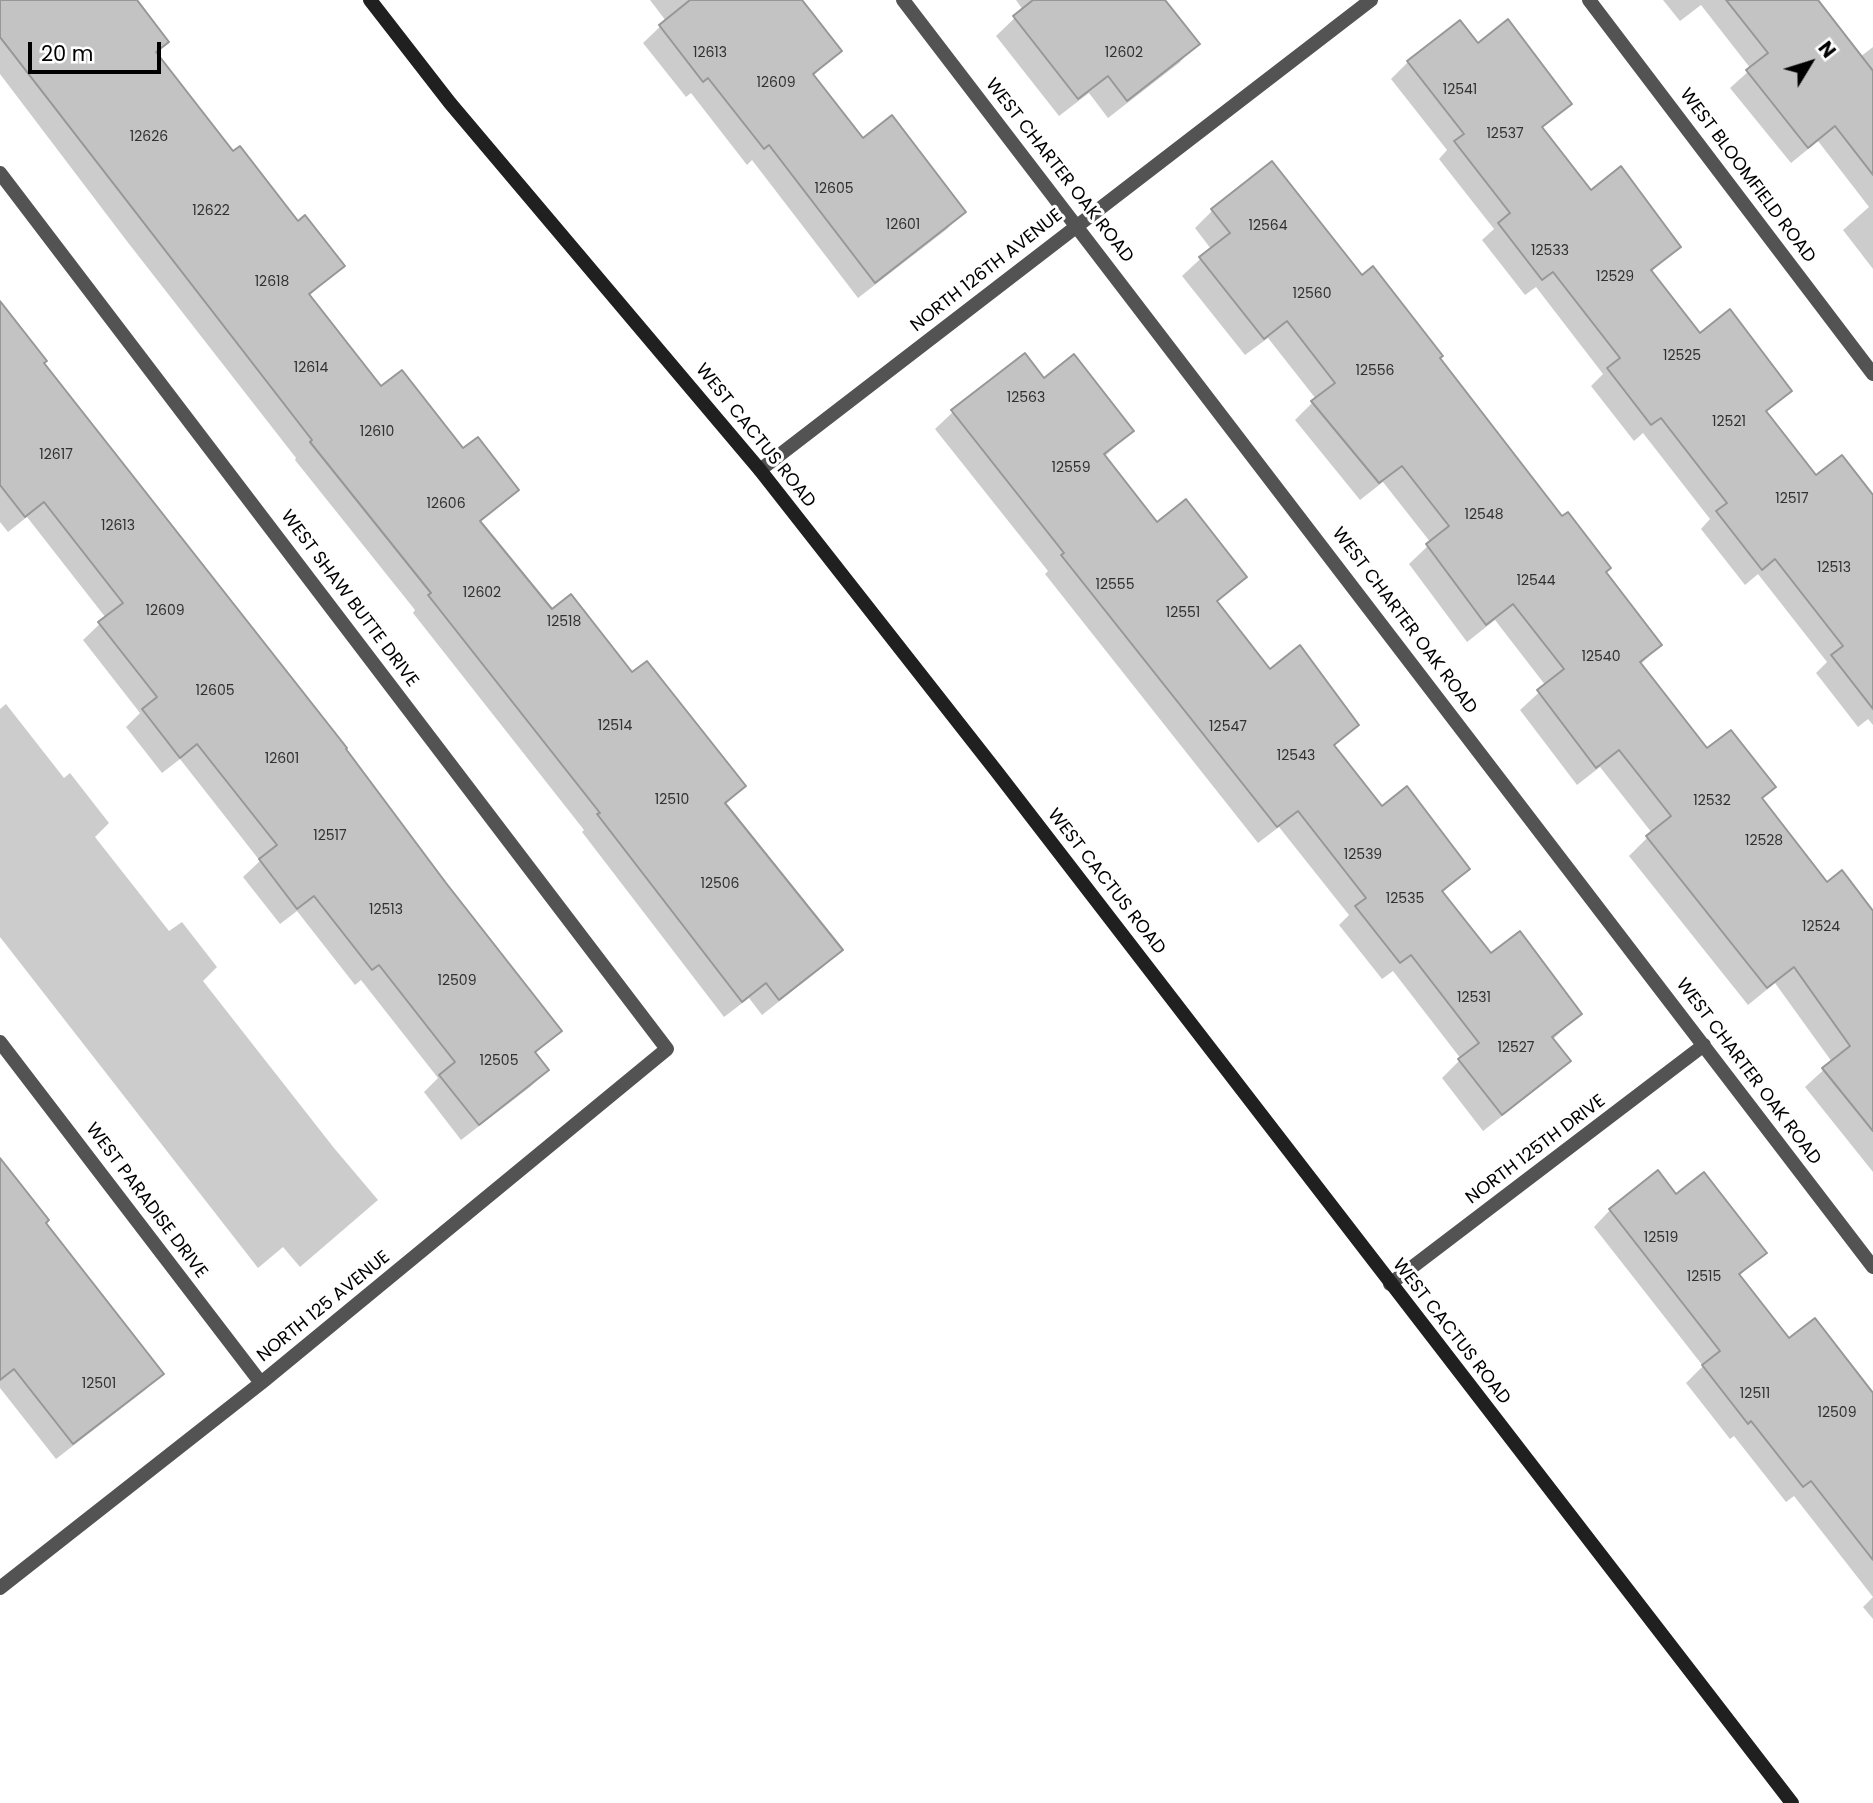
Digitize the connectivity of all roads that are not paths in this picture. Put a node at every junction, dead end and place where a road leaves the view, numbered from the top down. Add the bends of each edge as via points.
1 (370, 0) edge
2 (903, 0) edge
3 (1371, 0) edge
4 (1589, 0) edge
5 (0, 173) edge
6 (1078, 226) junction
7 (1873, 374) edge
8 (760, 470) junction
9 (0, 1042) edge
10 (1704, 1045) junction
11 (667, 1049) joint
12 (1873, 1267) edge
13 (1390, 1284) junction
14 (261, 1384) junction
15 (0, 1588) edge
16 (1792, 1803) edge

1 - 8 main road, WEST CACTUS ROAD via 450,103
2 - 6 street, WEST CHARTER OAK ROAD
3 - 6 street, NORTH 126TH AVENUE
4 - 7 street, WEST BLOOMFIELD ROAD
5 - 11 street, WEST SHAW BUTTE DRIVE
6 - 8 street, NORTH 126TH AVENUE
6 - 10 street, WEST CHARTER OAK ROAD
8 - 13 main road, WEST CACTUS ROAD
9 - 14 street, WEST PARADISE DRIVE
10 - 12 street, WEST CHARTER OAK ROAD
10 - 13 street, NORTH 125TH DRIVE
11 - 14 street, NORTH 125 AVENUE
13 - 16 main road, WEST CACTUS ROAD
14 - 15 street, NORTH 125 AVENUE

